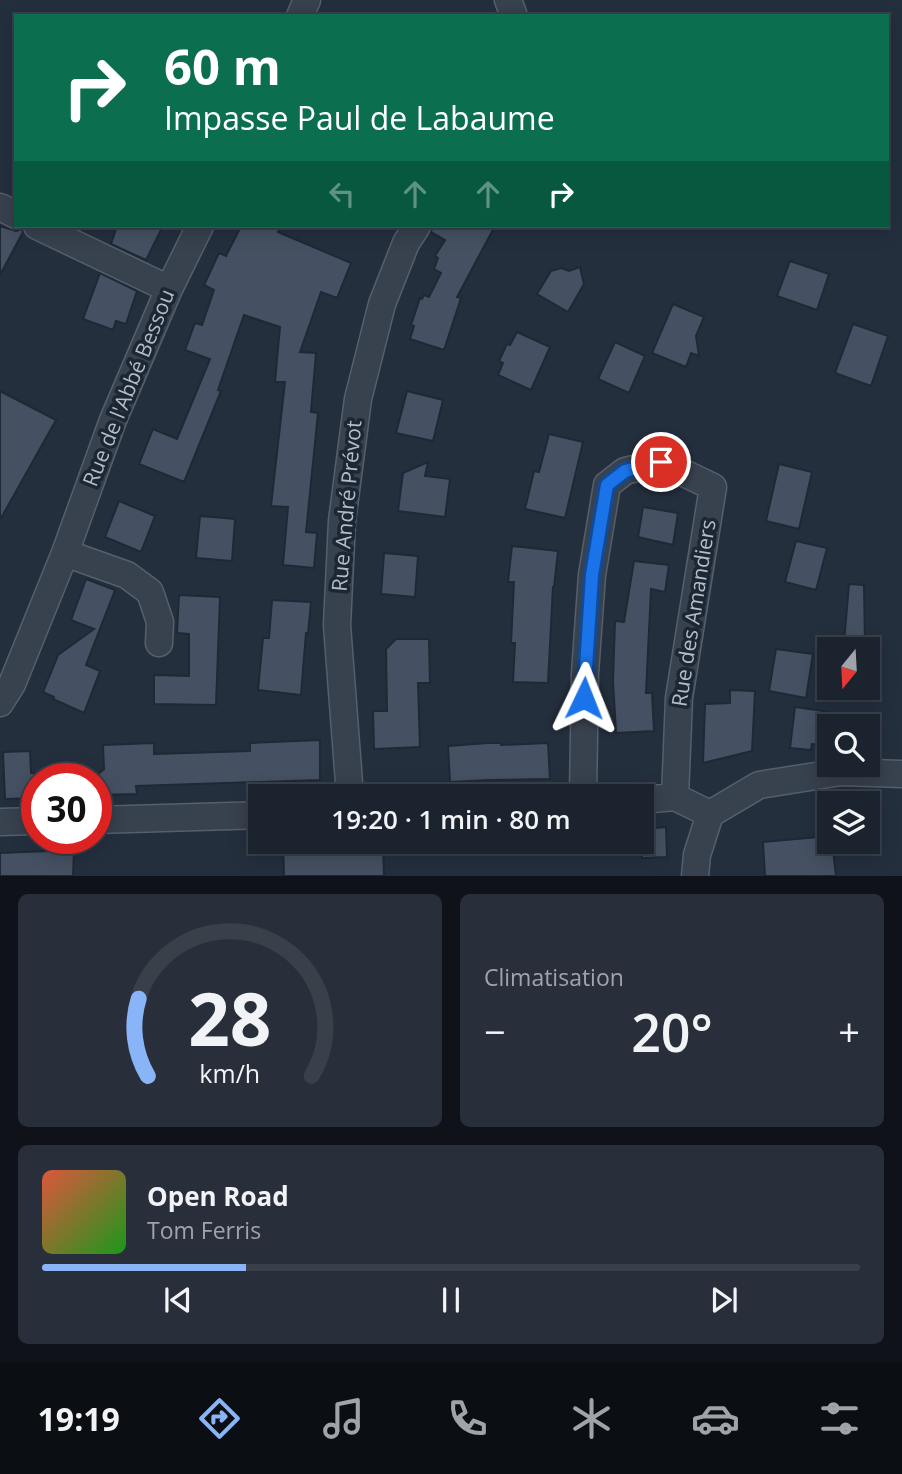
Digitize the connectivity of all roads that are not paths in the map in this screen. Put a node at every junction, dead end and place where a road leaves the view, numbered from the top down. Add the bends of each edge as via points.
1 (41, 228) edge
2 (199, 228) edge
3 (416, 228) edge
4 (169, 289) junction
5 (65, 552) junction
6 (159, 643) dead end
7 (4, 688) edge
8 (902, 774) edge
9 (348, 784) edge
10 (583, 784) edge
11 (675, 797) junction
12 (654, 799) edge
13 (710, 814) junction
14 (248, 815) edge
15 (112, 820) edge
16 (21, 821) edge
17 (0, 822) edge
18 (695, 876) edge

1 - 4 street
2 - 4 street, Rue de l'Abbé Bessou
3 - 9 street, Rue André Prévot via 382,304 358,400 342,521 337,625
4 - 5 street, Rue de l'Abbé Bessou
5 - 6 street via 127,575 150,592 160,622
5 - 7 street, Rue de l'Abbé Bessou
8 - 13 street via 841,772 759,785
10 - 11 street, Rue des Amandiers via 592,575 607,485 625,471 661,462 713,487 679,698
11 - 12 street
11 - 13 street
13 - 18 street via 696,855
14 - 15 street
16 - 17 street

